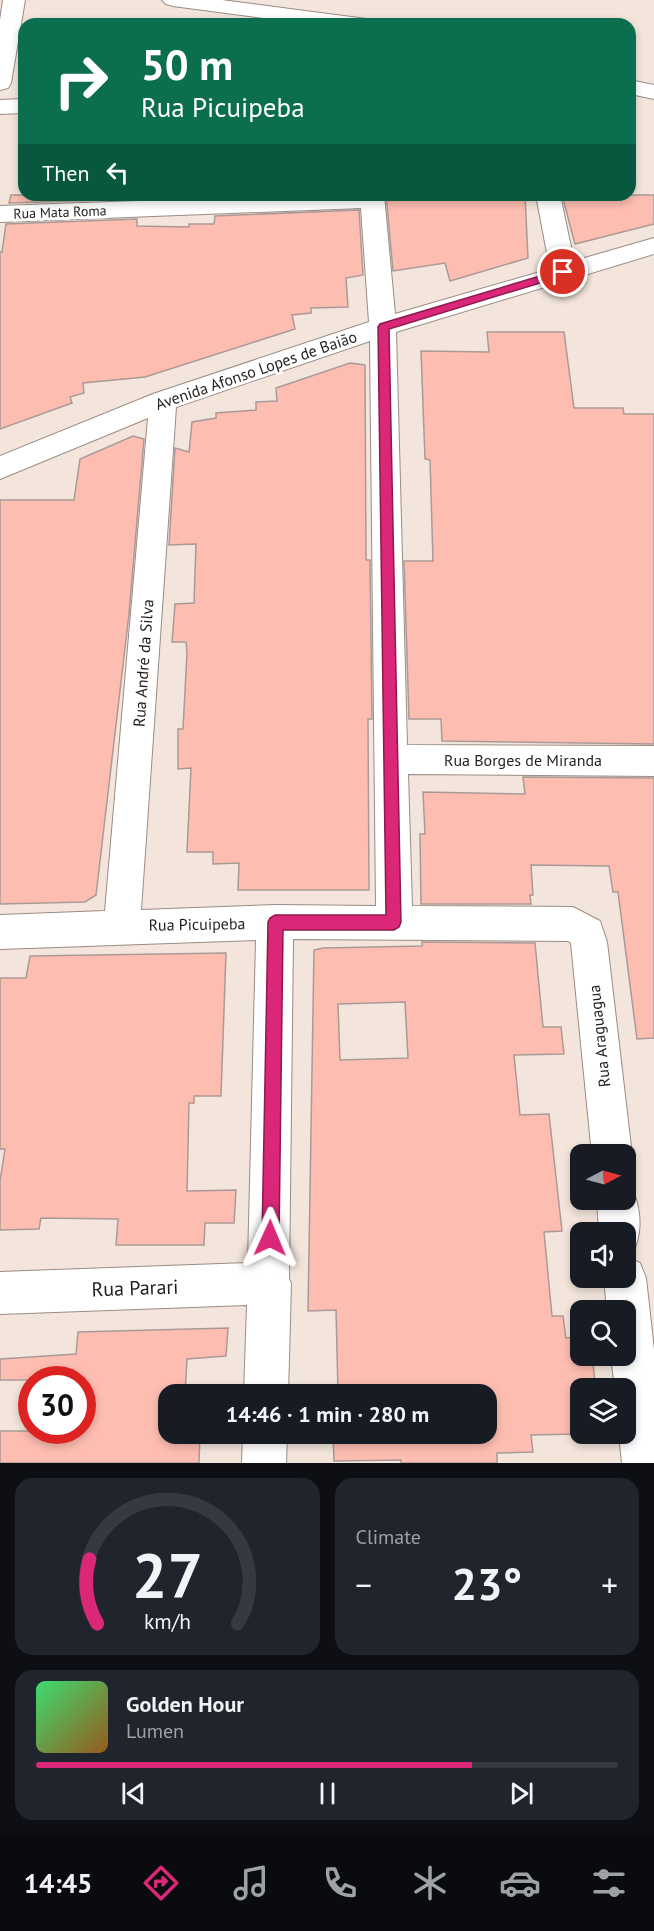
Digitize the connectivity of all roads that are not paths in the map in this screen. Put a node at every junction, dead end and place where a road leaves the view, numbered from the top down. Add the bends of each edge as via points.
1 (14, 0) edge
2 (173, 0) edge
3 (362, 0) edge
4 (313, 18) edge
5 (360, 18) edge
6 (0, 83) edge
7 (636, 88) edge
8 (654, 92) edge
9 (18, 106) edge
10 (0, 107) edge
11 (302, 201) edge
12 (372, 201) edge
13 (549, 201) edge
14 (0, 214) edge
15 (654, 246) edge
16 (563, 272) junction
17 (383, 327) junction
18 (163, 401) junction
19 (0, 468) edge
20 (392, 759) junction
21 (654, 760) edge
22 (275, 922) junction
23 (394, 922) junction
24 (573, 924) joint
25 (122, 926) junction
26 (0, 932) edge
27 (611, 1144) edge
28 (270, 1283) junction
29 (626, 1288) edge
30 (0, 1293) edge
31 (266, 1384) edge
32 (265, 1444) edge
33 (264, 1463) edge
34 (644, 1463) edge

1 - 6 street
2 - 4 street
3 - 5 street
7 - 8 street
9 - 10 street
11 - 14 street, Rua Mata Roma
12 - 17 street
13 - 16 street
15 - 16 street, Avenida Afonso Lopes de Baião
16 - 17 street, Avenida Afonso Lopes de Baião
17 - 18 street, Avenida Afonso Lopes de Baião
17 - 20 street
18 - 19 street, Avenida Afonso Lopes de Baião
18 - 25 street, Rua André da Silva
20 - 21 street, Rua Borges de Miranda
20 - 23 street
22 - 23 street, Rua Picuipeba
22 - 25 street, Rua Picuipeba
22 - 28 street
23 - 24 street, Rua Picuipeba
24 - 27 street, Rua Araguagua via 587,933 589,942
25 - 26 street, Rua Picuipeba
28 - 30 street, Rua Parari
28 - 31 street
29 - 34 street
32 - 33 street

